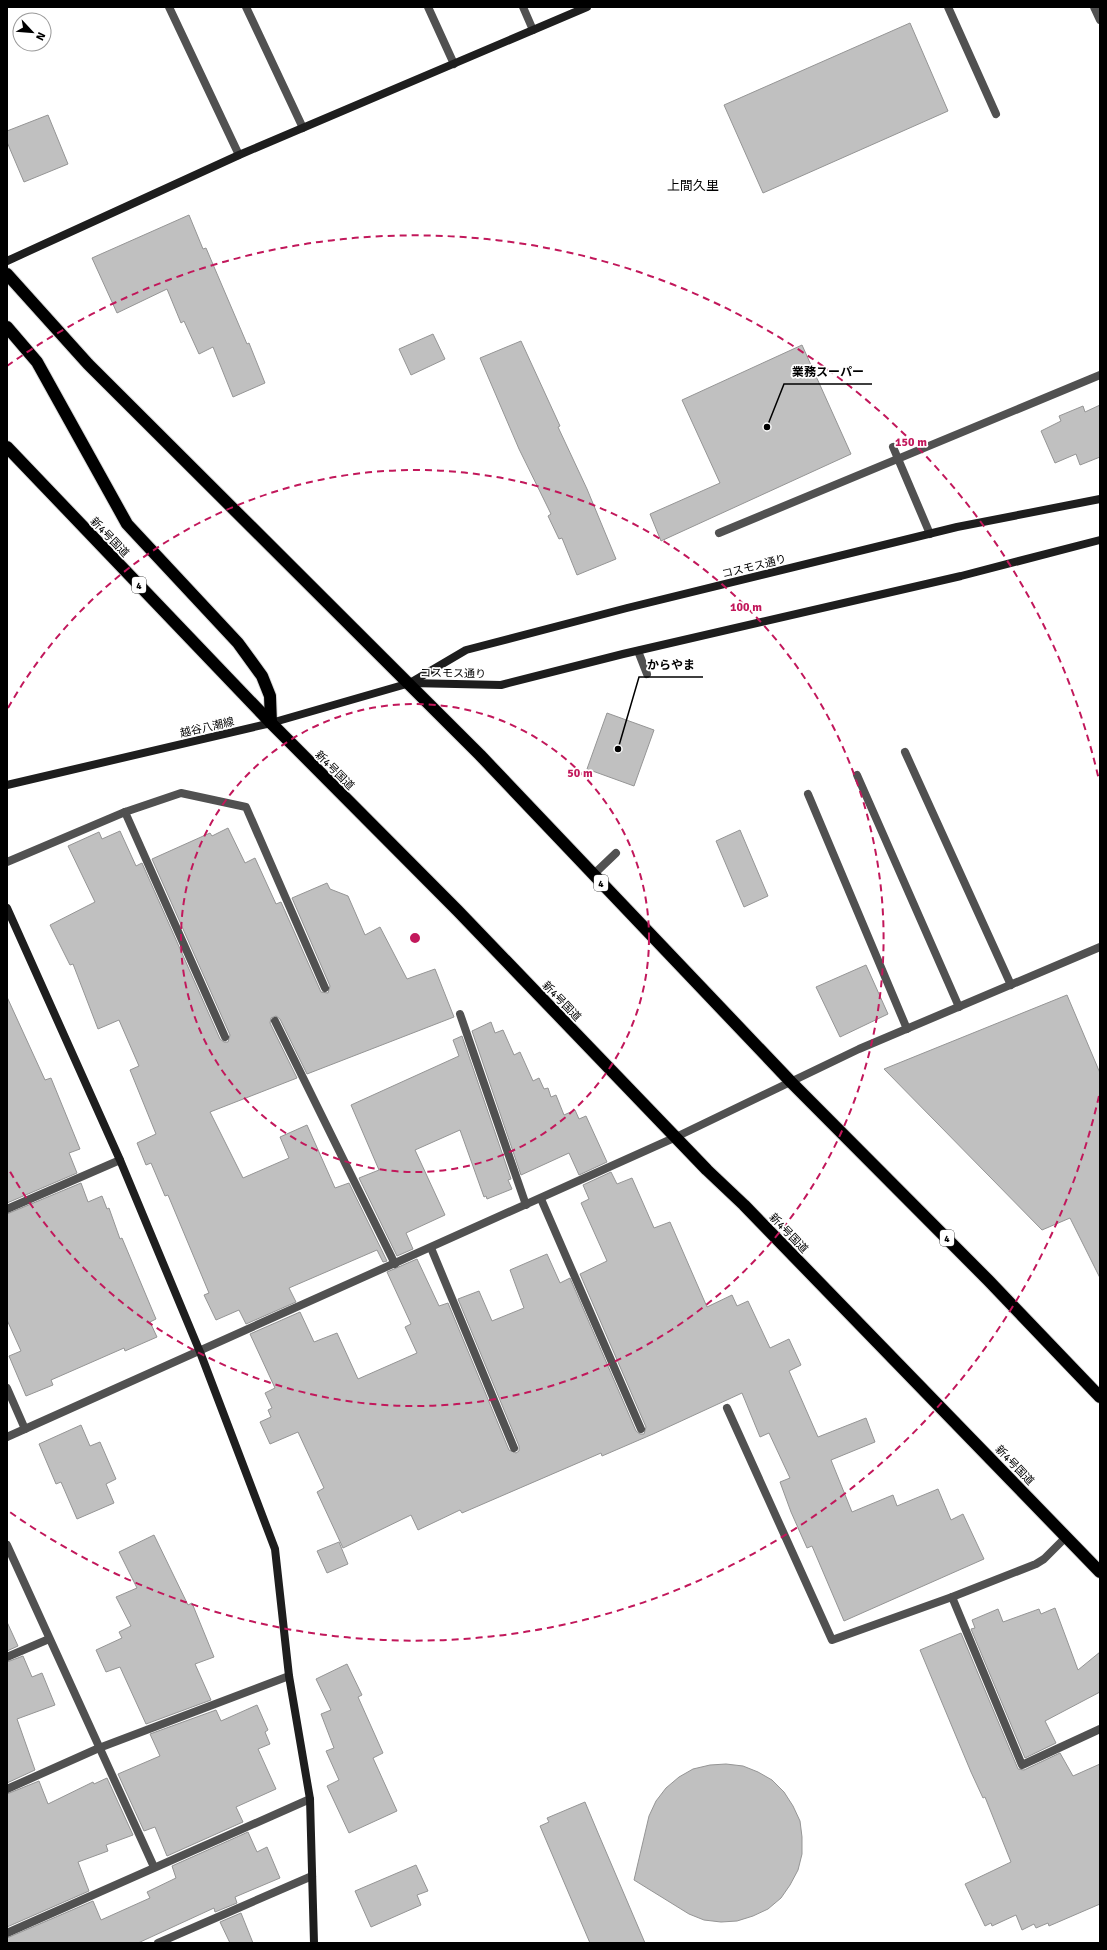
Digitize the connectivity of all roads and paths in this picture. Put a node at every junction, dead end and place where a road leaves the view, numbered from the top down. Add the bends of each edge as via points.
1 (169, 7) edge
2 (246, 7) edge
3 (428, 7) edge
4 (523, 7) edge
5 (587, 7) edge
6 (948, 7) edge
7 (1094, 7) edge
8 (1100, 20) edge
9 (533, 30) junction
10 (454, 64) junction
11 (996, 114) dead end
12 (303, 128) junction
13 (239, 155) junction
14 (7, 260) edge
15 (7, 274) edge
16 (7, 327) edge
17 (1100, 375) edge
18 (7, 447) edge
19 (893, 447) dead end
20 (898, 459) junction
21 (1100, 499) edge
22 (719, 533) dead end
23 (930, 534) junction
24 (1100, 540) edge
25 (638, 651) junction
26 (647, 674) dead end
27 (410, 683) junction
28 (271, 723) junction
29 (905, 752) dead end
30 (857, 775) dead end
31 (7, 786) edge
32 (808, 794) dead end
33 (125, 812) junction
34 (616, 852) dead end
35 (7, 862) edge
36 (593, 875) junction
37 (7, 908) edge
38 (1100, 947) edge
39 (1011, 985) junction
40 (325, 988) dead end
41 (960, 1007) junction
42 (460, 1014) dead end
43 (275, 1021) dead end
44 (907, 1029) junction
45 (225, 1037) dead end
46 (791, 1082) junction
47 (676, 1137) junction
48 (120, 1160) junction
49 (540, 1199) junction
50 (526, 1205) junction
51 (7, 1209) edge
52 (432, 1248) junction
53 (395, 1264) junction
54 (200, 1352) junction
55 (7, 1388) edge
56 (1100, 1397) edge
57 (727, 1408) dead end
58 (25, 1429) junction
59 (641, 1429) dead end
60 (7, 1437) edge
61 (514, 1448) dead end
62 (1066, 1537) junction
63 (7, 1545) edge
64 (1100, 1572) edge
65 (952, 1598) junction
66 (49, 1639) junction
67 (7, 1657) edge
68 (289, 1676) junction
69 (1100, 1729) edge
70 (99, 1748) junction
71 (7, 1789) edge
72 (310, 1800) junction
73 (154, 1867) junction
74 (312, 1876) junction
75 (7, 1933) edge
76 (158, 1943) edge
77 (314, 1943) edge

1 - 13 street
2 - 12 street
3 - 10 street
4 - 9 street
5 - 9 street
6 - 11 street
7 - 8 street
9 - 10 street
10 - 12 street
12 - 13 street
13 - 14 street
15 - 27 highway, 4 via 88,364
16 - 28 highway via 37,362 127,524 238,643 262,676 270,696
17 - 20 street
18 - 28 highway, 新4号国道 / 4
19 - 20 street
20 - 22 street
20 - 23 street
21 - 23 street, コスモス通り
23 - 27 street, コスモス通り via 466,650
24 - 25 street, コスモス通り via 961,576
25 - 26 street
25 - 27 street, コスモス通り via 501,685
27 - 28 street, 越谷八潮線
27 - 36 highway, 4
28 - 31 street, 越谷八潮線
28 - 47 highway, 新4号国道 / 4 via 463,916
29 - 39 street
30 - 41 street
32 - 44 street
33 - 35 street
33 - 40 street via 181,792 246,808
33 - 45 street
34 - 36 street
36 - 46 highway, 4
37 - 48 street
38 - 39 street
39 - 41 street
41 - 44 street
42 - 50 street
43 - 53 street
44 - 46 street
46 - 47 street
46 - 56 highway, 4
47 - 49 street
47 - 62 highway, 新4号国道 / 4
48 - 51 street
48 - 54 street
49 - 50 street
49 - 59 street
50 - 52 street
52 - 53 street
52 - 61 street
53 - 54 street
54 - 58 street
54 - 68 street via 275,1549
55 - 58 street
57 - 65 street via 832,1640
58 - 60 street
62 - 64 highway, 新4号国道 / 4
62 - 65 street via 1036,1564
63 - 66 street
65 - 69 street via 1022,1765
66 - 67 street
66 - 70 street
68 - 70 street
68 - 72 street
70 - 71 street
70 - 73 street
72 - 73 street
72 - 74 street
73 - 75 street
74 - 76 street
74 - 77 street

